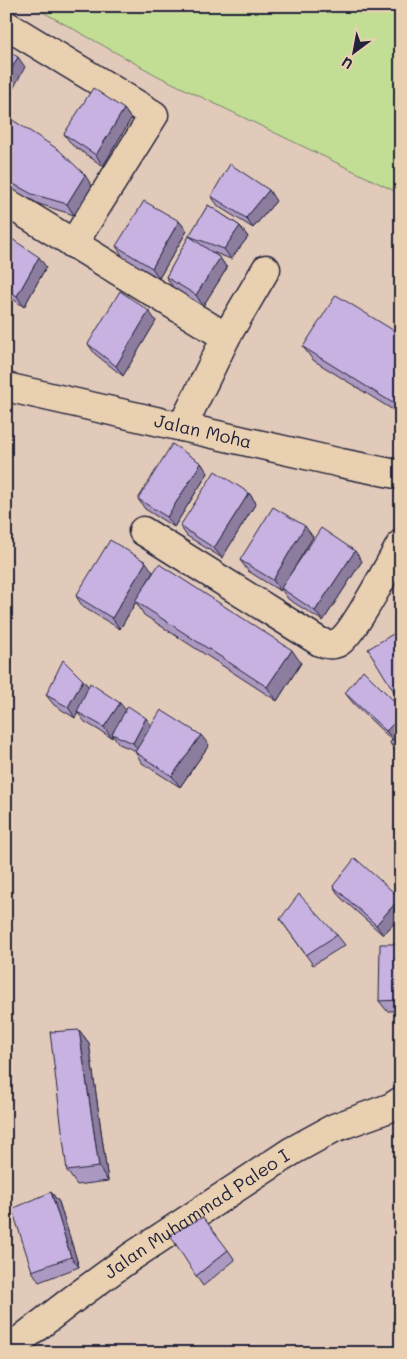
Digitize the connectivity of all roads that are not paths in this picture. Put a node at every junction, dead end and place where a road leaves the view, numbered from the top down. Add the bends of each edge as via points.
1 (6, 25) edge
2 (6, 202) edge
3 (74, 244) junction
4 (266, 269) dead end
5 (226, 337) junction
6 (6, 387) edge
7 (182, 426) junction
8 (401, 475) edge
9 (143, 531) dead end
10 (401, 544) edge
11 (401, 1101) edge
12 (6, 1351) edge

1 - 3 street via 154,115
2 - 3 street
3 - 5 street
4 - 5 street
5 - 7 street
6 - 7 street, Jalan Moha
7 - 8 street, Jalan Moha
9 - 10 street via 320,642 330,645 345,637 353,627
11 - 12 street, Jalan Muhammad Paleo I via 334,1128 292,1150 131,1257

